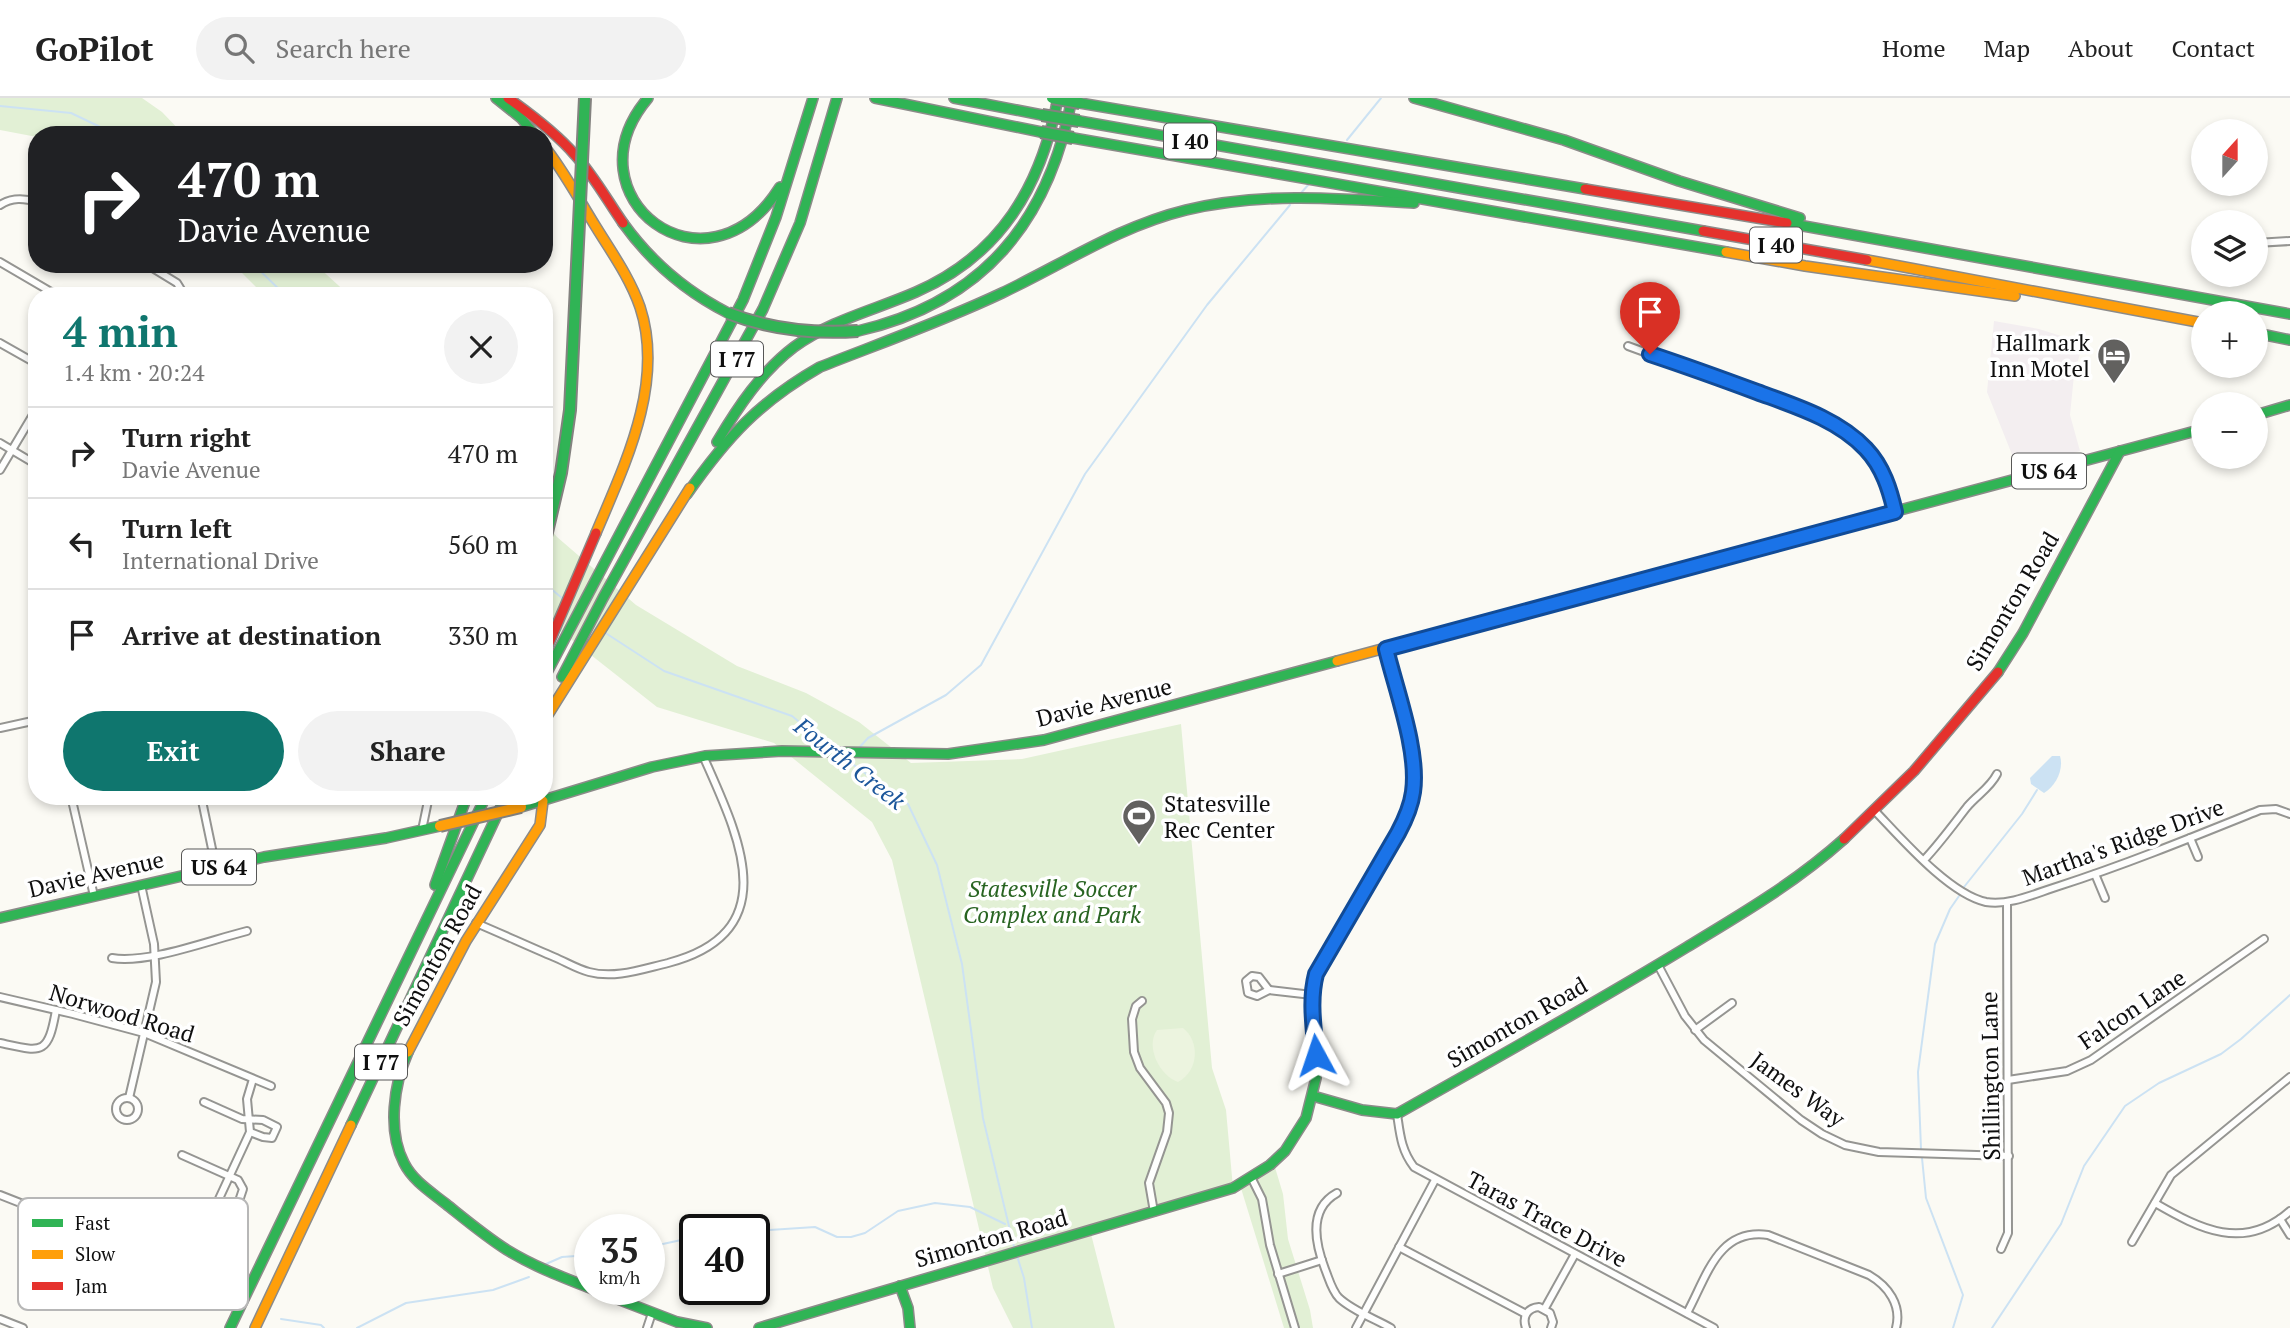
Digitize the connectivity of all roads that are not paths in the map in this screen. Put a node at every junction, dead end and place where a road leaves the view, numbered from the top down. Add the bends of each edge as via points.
1 (496, 98) edge
2 (508, 98) edge
3 (585, 98) edge
4 (648, 98) edge
5 (875, 98) edge
6 (954, 98) edge
7 (1052, 98) edge
8 (1058, 98) edge
9 (1414, 98) edge
10 (813, 99) edge
11 (1076, 100) edge
12 (836, 101) edge
13 (528, 126) edge
14 (545, 126) edge
15 (553, 133) edge
16 (553, 160) edge
17 (794, 160) junction
18 (28, 200) edge
19 (0, 205) edge
20 (1607, 231) junction
21 (2290, 241) edge
22 (2268, 242) edge
23 (1910, 244) junction
24 (0, 262) edge
25 (160, 273) edge
26 (43, 287) edge
27 (179, 287) edge
28 (2290, 314) edge
29 (2191, 321) edge
30 (2191, 322) edge
31 (2268, 335) edge
32 (2290, 340) edge
33 (0, 343) edge
34 (1628, 346) dead end
35 (28, 359) edge
36 (2290, 405) edge
37 (2268, 411) edge
38 (28, 423) edge
39 (2191, 432) edge
40 (0, 443) edge
41 (12, 450) junction
42 (2120, 451) junction
43 (28, 460) edge
44 (0, 470) edge
45 (687, 494) junction
46 (553, 507) edge
47 (1895, 512) junction
48 (553, 634) edge
49 (1386, 649) junction
50 (581, 650) junction
51 (553, 660) edge
52 (553, 700) edge
53 (553, 704) edge
54 (28, 722) edge
55 (0, 728) edge
56 (704, 758) junction
57 (1997, 774) dead end
58 (553, 798) edge
59 (73, 805) edge
60 (203, 805) edge
61 (427, 805) edge
62 (464, 805) edge
63 (482, 805) edge
64 (502, 805) edge
65 (528, 805) edge
66 (542, 805) edge
67 (1875, 811) junction
68 (2290, 814) edge
69 (422, 830) junction
70 (2190, 838) junction
71 (2198, 857) dead end
72 (1924, 860) junction
73 (216, 868) junction
74 (2095, 874) junction
75 (141, 886) junction
76 (94, 896) junction
77 (2105, 898) dead end
78 (2007, 902) junction
79 (0, 918) edge
80 (476, 923) junction
81 (247, 931) dead end
82 (2264, 939) dead end
83 (414, 944) junction
84 (155, 955) junction
85 (112, 958) dead end
86 (1658, 965) junction
87 (1269, 990) dead end
88 (1312, 995) junction
89 (0, 997) edge
90 (1142, 1001) dead end
91 (1732, 1003) dead end
92 (57, 1010) junction
93 (1695, 1030) junction
94 (144, 1033) junction
95 (0, 1043) edge
96 (2290, 1077) edge
97 (253, 1079) junction
98 (2008, 1080) junction
99 (271, 1086) dead end
100 (1313, 1096) junction
101 (129, 1098) dead end
102 (204, 1102) dead end
103 (1396, 1114) junction
104 (250, 1119) junction
105 (250, 1132) junction
106 (182, 1155) dead end
107 (2009, 1156) junction
108 (230, 1176) junction
109 (1252, 1179) junction
110 (1436, 1180) junction
111 (1337, 1192) dead end
112 (0, 1195) edge
113 (220, 1198) edge
114 (242, 1198) edge
115 (18, 1202) edge
116 (2155, 1203) junction
117 (2290, 1211) edge
118 (1154, 1212) junction
119 (2280, 1219) junction
120 (2290, 1235) edge
121 (2133, 1242) dead end
122 (1399, 1247) junction
123 (2001, 1249) dead end
124 (1575, 1254) junction
125 (1322, 1260) junction
126 (1278, 1274) junction
127 (574, 1282) edge
128 (900, 1286) junction
129 (248, 1290) edge
130 (632, 1305) edge
131 (1545, 1308) junction
132 (239, 1310) edge
133 (652, 1313) junction
134 (1687, 1313) junction
135 (1364, 1314) junction
136 (1526, 1314) junction
137 (0, 1320) edge
138 (23, 1328) edge
139 (230, 1328) edge
140 (255, 1328) edge
141 (647, 1328) edge
142 (707, 1328) edge
143 (759, 1328) edge
144 (910, 1328) edge
145 (1296, 1328) edge
146 (1356, 1328) edge
147 (1391, 1328) edge
148 (1526, 1328) edge
149 (1551, 1328) edge
150 (1714, 1328) edge
151 (1896, 1328) edge

1 - 13 main road
2 - 14 main road, bridge
3 - 46 main road, bridge via 570,410
4 - 17 main road via 632,116 624,138 625,182 635,203 656,225 681,236 711,239 740,230 775,196
5 - 20 main road, bridge via 1073,138
6 - 29 main road, I 40, bridge
7 - 11 main road, I 40, bridge
8 - 45 main road via 1041,167 1000,232 939,281 827,327 776,362 744,397
9 - 23 main road via 1564,140 1786,215
10 - 17 main road, I 77
11 - 15 main road, bridge via 1051,178 1038,202 981,274 934,306 858,331 785,330 743,320 699,298 667,274 632,236 594,179
11 - 23 main road, I 40
12 - 50 main road, I 77 via 800,223 763,309 603,597
16 - 48 main road via 633,288 649,354 646,387 628,458
17 - 51 main road, I 77 via 743,300
18 - 19 street
20 - 30 main road via 1819,268
20 - 45 main road via 1422,204 1322,197 1262,199 1185,210 1145,223 978,304 810,372 780,389 751,412
21 - 22 street
23 - 28 main road, I 40
24 - 26 street
25 - 27 street
31 - 32 main road
33 - 35 street
34 - 47 street via 1816,415 1842,430 1866,449 1880,468
36 - 37 main road
38 - 41 street
39 - 42 main road, Davie Avenue / US 64
40 - 41 street
41 - 43 street
41 - 44 street
42 - 47 main road, Davie Avenue / US 64
42 - 67 main road, Simonton Road via 1998,672
45 - 50 main road via 614,610
47 - 49 main road, Davie Avenue / US 64
49 - 56 main road, Davie Avenue / US 64 via 1000,750 933,755 757,752
49 - 88 main road via 1413,760 1411,800 1398,833 1316,974
50 - 52 main road, I 77
50 - 53 main road
54 - 55 street
56 - 58 main road, Davie Avenue / US 64
56 - 80 street via 736,832 743,870 742,902 720,939 678,960 612,975 589,972
57 - 72 street
59 - 76 street
60 - 73 street
61 - 69 street
62 - 83 main road
63 - 83 main road, I 77
64 - 140 main road, I 77
65 - 69 main road, Davie Avenue / US 64, bridge
66 - 80 main road, Simonton Road via 540,825
67 - 72 street, Martha's Ridge Drive
67 - 86 main road, Simonton Road via 1791,883
68 - 70 street, Martha's Ridge Drive via 2260,810
69 - 73 main road, Davie Avenue / US 64
70 - 71 street
70 - 74 street, Martha's Ridge Drive
72 - 78 street, Martha's Ridge Drive via 1968,895 1987,902
73 - 75 main road, Davie Avenue / US 64
74 - 77 street
74 - 78 street, Martha's Ridge Drive
75 - 76 main road, Davie Avenue / US 64
75 - 84 street
76 - 79 main road, Davie Avenue / US 64
78 - 98 street, Shillington Lane
80 - 127 main road, Simonton Road via 449,967 401,1070 395,1107 401,1157 419,1182 488,1237 516,1256
81 - 84 street
82 - 98 street, Falcon Lane via 2091,1060 2067,1071
83 - 129 main road, I 77
84 - 85 street
84 - 94 street via 156,982
86 - 93 street, James Way
86 - 103 main road, Simonton Road
87 - 88 street
88 - 100 main road, Simonton Road
89 - 92 street, Norwood Road
90 - 118 street via 1132,1019 1135,1052 1169,1113 1149,1183
91 - 93 street
92 - 94 street, Norwood Road
92 - 95 street via 50,1038 39,1049
93 - 107 street, James Way via 1801,1119 1845,1145 1879,1152
94 - 97 street, Norwood Road
94 - 101 street
96 - 116 street via 2171,1175
97 - 99 street, Norwood Road
97 - 104 street via 247,1098
98 - 107 street, Shillington Lane
100 - 103 main road
100 - 109 main road, Simonton Road via 1290,1146
102 - 104 street
103 - 110 street, Taras Trace Drive via 1405,1155 1414,1167
104 - 105 street
104 - 105 street via 277,1127 272,1138
105 - 108 street
106 - 108 street
107 - 123 street, Shillington Lane via 2008,1233
108 - 113 street
108 - 114 street via 243,1189
109 - 118 main road, Simonton Road
109 - 126 street via 1265,1207
110 - 122 street
110 - 124 street, Taras Trace Drive
111 - 125 street via 1326,1199 1315,1229
112 - 115 street
116 - 119 street via 2205,1230 2222,1233 2253,1230
116 - 121 street
117 - 119 street
118 - 128 main road, Simonton Road
119 - 120 street
122 - 135 street
122 - 136 street
124 - 131 street
124 - 134 street, Taras Trace Drive
125 - 126 street
125 - 135 street via 1339,1298
126 - 145 street
128 - 143 main road, Simonton Road
128 - 144 main road
130 - 133 main road, Simonton Road
131 - 136 street via 1535,1307
131 - 149 street via 1552,1317
132 - 139 main road, I 77
133 - 141 street
133 - 142 main road, Simonton Road
134 - 150 street, Taras Trace Drive
134 - 151 street via 1726,1244 1754,1233 1881,1282 1896,1306
135 - 146 street
135 - 147 street
136 - 148 street
137 - 138 street

